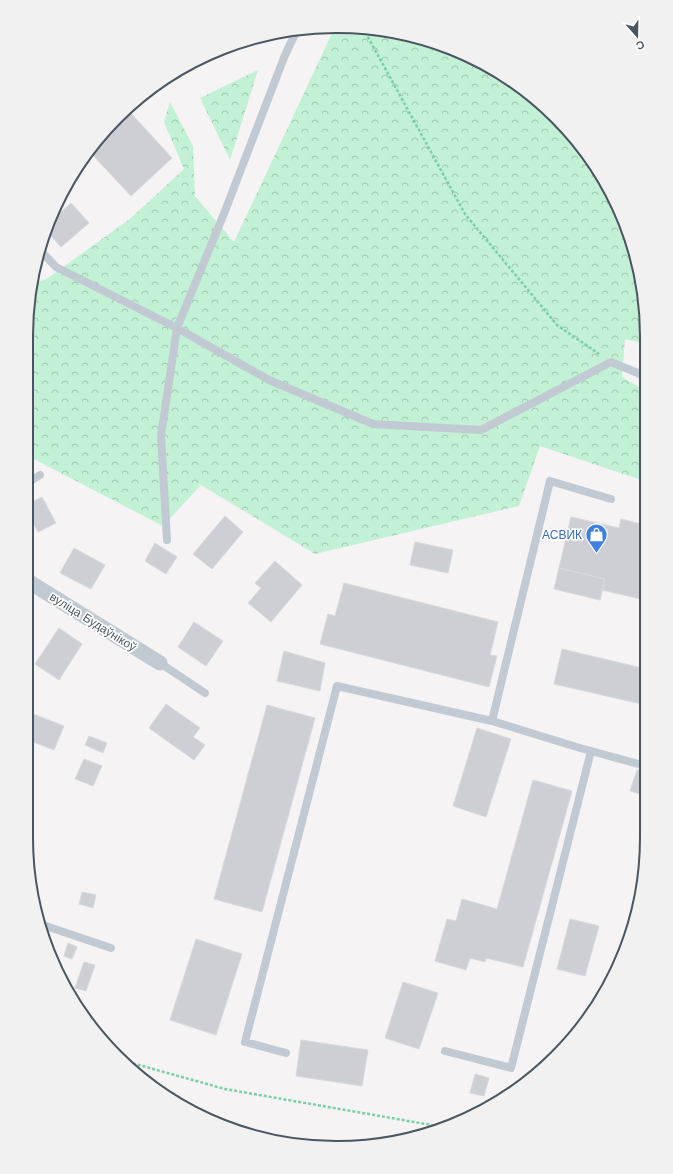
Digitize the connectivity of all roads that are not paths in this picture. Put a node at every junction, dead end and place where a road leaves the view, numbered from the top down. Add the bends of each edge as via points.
1 (294, 36) edge
2 (44, 254) edge
3 (177, 328) junction
4 (640, 374) edge
5 (40, 475) dead end
6 (33, 480) edge
7 (611, 499) dead end
8 (167, 540) dead end
9 (33, 584) edge
10 (160, 663) joint
11 (205, 693) dead end
12 (492, 721) junction
13 (591, 751) junction
14 (640, 764) edge
15 (46, 926) edge
16 (111, 948) dead end
17 (445, 1052) dead end
18 (286, 1053) dead end

1 - 3 lane
2 - 3 lane via 56,267
3 - 4 lane via 269,380 372,424 481,430 611,362
3 - 8 lane via 161,436
5 - 6 lane
7 - 12 lane via 550,481
9 - 10 street, вуліца Будаўнікоў
10 - 11 lane
12 - 13 lane
12 - 18 lane via 337,686 245,1042
13 - 14 lane
13 - 17 lane via 511,1068
15 - 16 lane

